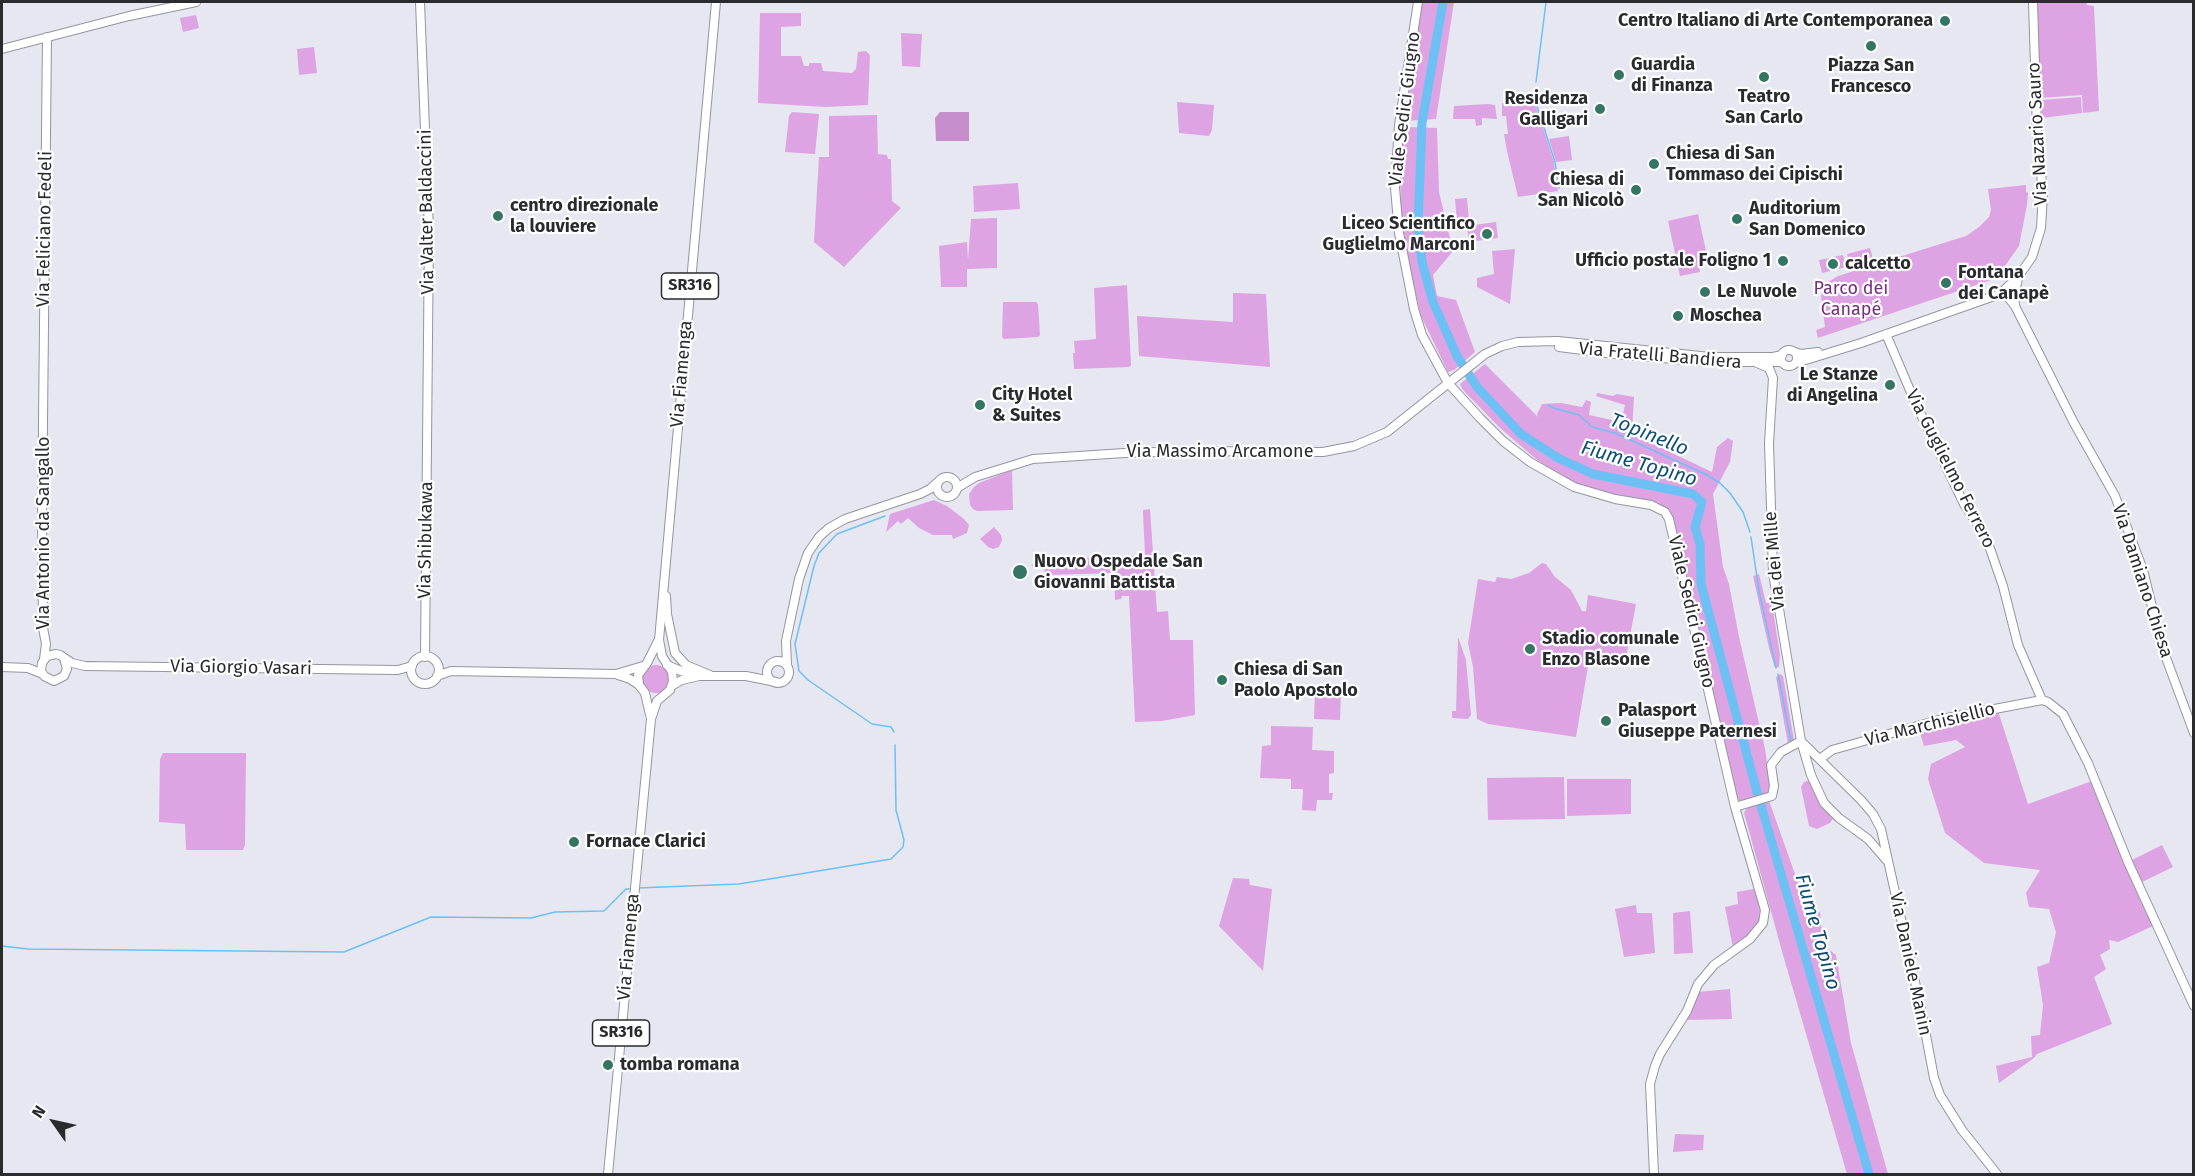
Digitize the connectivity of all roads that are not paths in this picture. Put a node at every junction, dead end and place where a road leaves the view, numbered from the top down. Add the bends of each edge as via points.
1 (196, 2) edge
2 (420, 2) edge
3 (716, 2) edge
4 (1418, 2) edge
5 (2033, 2) edge
6 (47, 37) junction
7 (2, 49) edge
8 (2018, 277) junction
9 (2000, 294) junction
10 (2015, 306) junction
11 (1886, 334) junction
12 (1538, 342) junction
13 (1835, 351) junction
14 (1795, 352) junction
15 (1782, 360) junction
16 (1757, 363) junction
17 (1796, 363) junction
18 (1773, 378) junction
19 (1451, 380) junction
20 (43, 422) joint
21 (427, 423) joint
22 (975, 477) junction
23 (951, 478) junction
24 (940, 480) junction
25 (957, 488) junction
26 (920, 494) junction
27 (941, 495) junction
28 (664, 571) junction
29 (658, 640) junction
30 (786, 641) junction
31 (46, 644) junction
32 (60, 656) junction
33 (425, 657) junction
34 (43, 661) junction
35 (773, 663) junction
36 (645, 665) junction
37 (667, 665) junction
38 (787, 665) junction
39 (85, 666) junction
40 (2, 667) edge
41 (438, 667) junction
42 (28, 668) junction
43 (412, 671) junction
44 (451, 672) junction
45 (43, 674) junction
46 (616, 674) junction
47 (710, 675) junction
48 (64, 676) junction
49 (438, 676) junction
50 (699, 676) junction
51 (746, 676) junction
52 (776, 682) junction
53 (639, 685) junction
54 (673, 685) junction
55 (645, 693) junction
56 (666, 694) junction
57 (2042, 700) junction
58 (651, 719) junction
59 (2193, 733) edge
60 (1801, 741) junction
61 (1820, 759) junction
62 (1735, 807) junction
63 (1888, 862) junction
64 (2193, 1006) edge
65 (608, 1174) edge
66 (1654, 1174) edge
67 (1996, 1174) edge

1 - 6 main road
2 - 21 main road, Via Valter Baldaccini via 429,231
3 - 28 main road, Via Fiamenga / SR316
4 - 19 main road, Viale Sedici Giugno via 1399,125 1395,203 1422,335
5 - 8 main road, Via Nazario Sauro via 2043,194 2037,246
6 - 7 main road
6 - 20 main road, Via Feliciano Fedeli
8 - 9 main road, Via Nazario Sauro
8 - 10 main road via 2013,295
9 - 10 main road, Via Damiano Chiesa
9 - 11 main road, Via Nazario Sauro
10 - 59 main road, Via Damiano Chiesa via 2121,508 2143,570 2162,647
11 - 13 main road, Via Nazario Sauro
11 - 57 main road, Via Guglielmo Ferrero via 1968,512 1986,537 2018,645
12 - 15 main road, Via Fratelli Bandiera
12 - 16 main road, Via Fratelli Bandiera via 1614,354
12 - 19 main road, Via Fratelli Bandiera via 1496,348
13 - 14 main road, Via Nazario Sauro
13 - 17 main road, Via Nazario Sauro
14 - 15 main road via 1788,350
14 - 17 main road
15 - 16 main road, Via Fratelli Bandiera
15 - 17 main road via 1791,366
15 - 18 main road
16 - 18 main road via 1769,368
18 - 60 main road, Via dei Mille via 1769,444 1773,573
19 - 22 main road, Via Massimo Arcamone via 1387,432 1336,450 1124,453 1033,459
19 - 62 main road, Viale Sedici Giugno via 1503,441 1551,475 1574,488 1651,505 1665,512
20 - 31 main road, Via Antonio da Sangallo via 42,606
21 - 33 main road, Via Shibukawa
22 - 23 main road, Via Massimo Arcamone
22 - 25 main road, Via Massimo Arcamone
23 - 24 main road, Via Massimo Arcamone
23 - 25 main road
24 - 26 main road, Via Massimo Arcamone
24 - 27 main road via 937,486
25 - 27 main road, Via Massimo Arcamone via 951,496
26 - 27 main road, Via Massimo Arcamone
26 - 30 main road, Via Massimo Arcamone via 845,519 819,537 804,562
28 - 29 main road, Via Fiamenga / SR316
28 - 47 main road via 675,653 686,665
29 - 36 main road, Via Fiamenga / SR316
29 - 37 main road, Via Fiamenga / SR316
30 - 35 main road, Via Massimo Arcamone
30 - 38 main road, Via Massimo Arcamone
31 - 32 main road, Via Antonio da Sangallo
31 - 34 main road, Via Antonio da Sangallo
32 - 34 main road, Via Antonio da Sangallo
32 - 39 main road, Via Giorgio Vasari
32 - 48 main road via 67,669
33 - 41 main road via 433,659
33 - 43 main road via 417,659
34 - 42 main road, Via Antonio da Sangallo
34 - 45 main road, Via Antonio da Sangallo
35 - 38 main road
35 - 51 main road
35 - 52 main road via 768,670
36 - 37 main road via 657,661
36 - 46 main road
36 - 53 main road, Via Fiamenga / SR316 via 638,675
37 - 50 main road
37 - 54 main road, Via Fiamenga / SR316
38 - 52 main road via 788,677
39 - 43 main road, Via Giorgio Vasari
39 - 48 main road, Via Giorgio Vasari
40 - 42 main road, Via Antonio da Sangallo
41 - 44 main road
41 - 49 main road
42 - 45 main road, Via Antonio da Sangallo
43 - 49 main road via 418,682 427,684
44 - 46 main road
44 - 49 main road
45 - 48 main road, Via Antonio da Sangallo via 54,681
46 - 53 main road
47 - 50 main road
47 - 51 main road
50 - 54 main road
51 - 52 main road
53 - 55 main road, Via Fiamenga / SR316
54 - 56 main road, Via Fiamenga / SR316
55 - 56 main road via 655,697
55 - 58 main road, Via Fiamenga / SR316
56 - 58 main road, Via Fiamenga / SR316 via 657,701
57 - 61 main road, Via Marchisiellio via 1942,719 1832,750
57 - 64 main road, Via Guglielmo Ferrero via 2057,708 2067,721 2088,763
58 - 65 main road, Via Fiamenga / SR316
60 - 61 main road, Via Daniele Manin
60 - 62 main road via 1773,762 1772,796
60 - 63 main road, Via dei Mille via 1820,796
61 - 63 main road, Via Daniele Manin via 1873,814
62 - 66 main road, Viale Sedici Giugno via 1765,910 1763,923 1698,984 1687,1011 1660,1054 1650,1084
63 - 67 main road, Via Daniele Manin via 1934,1078 1962,1130

